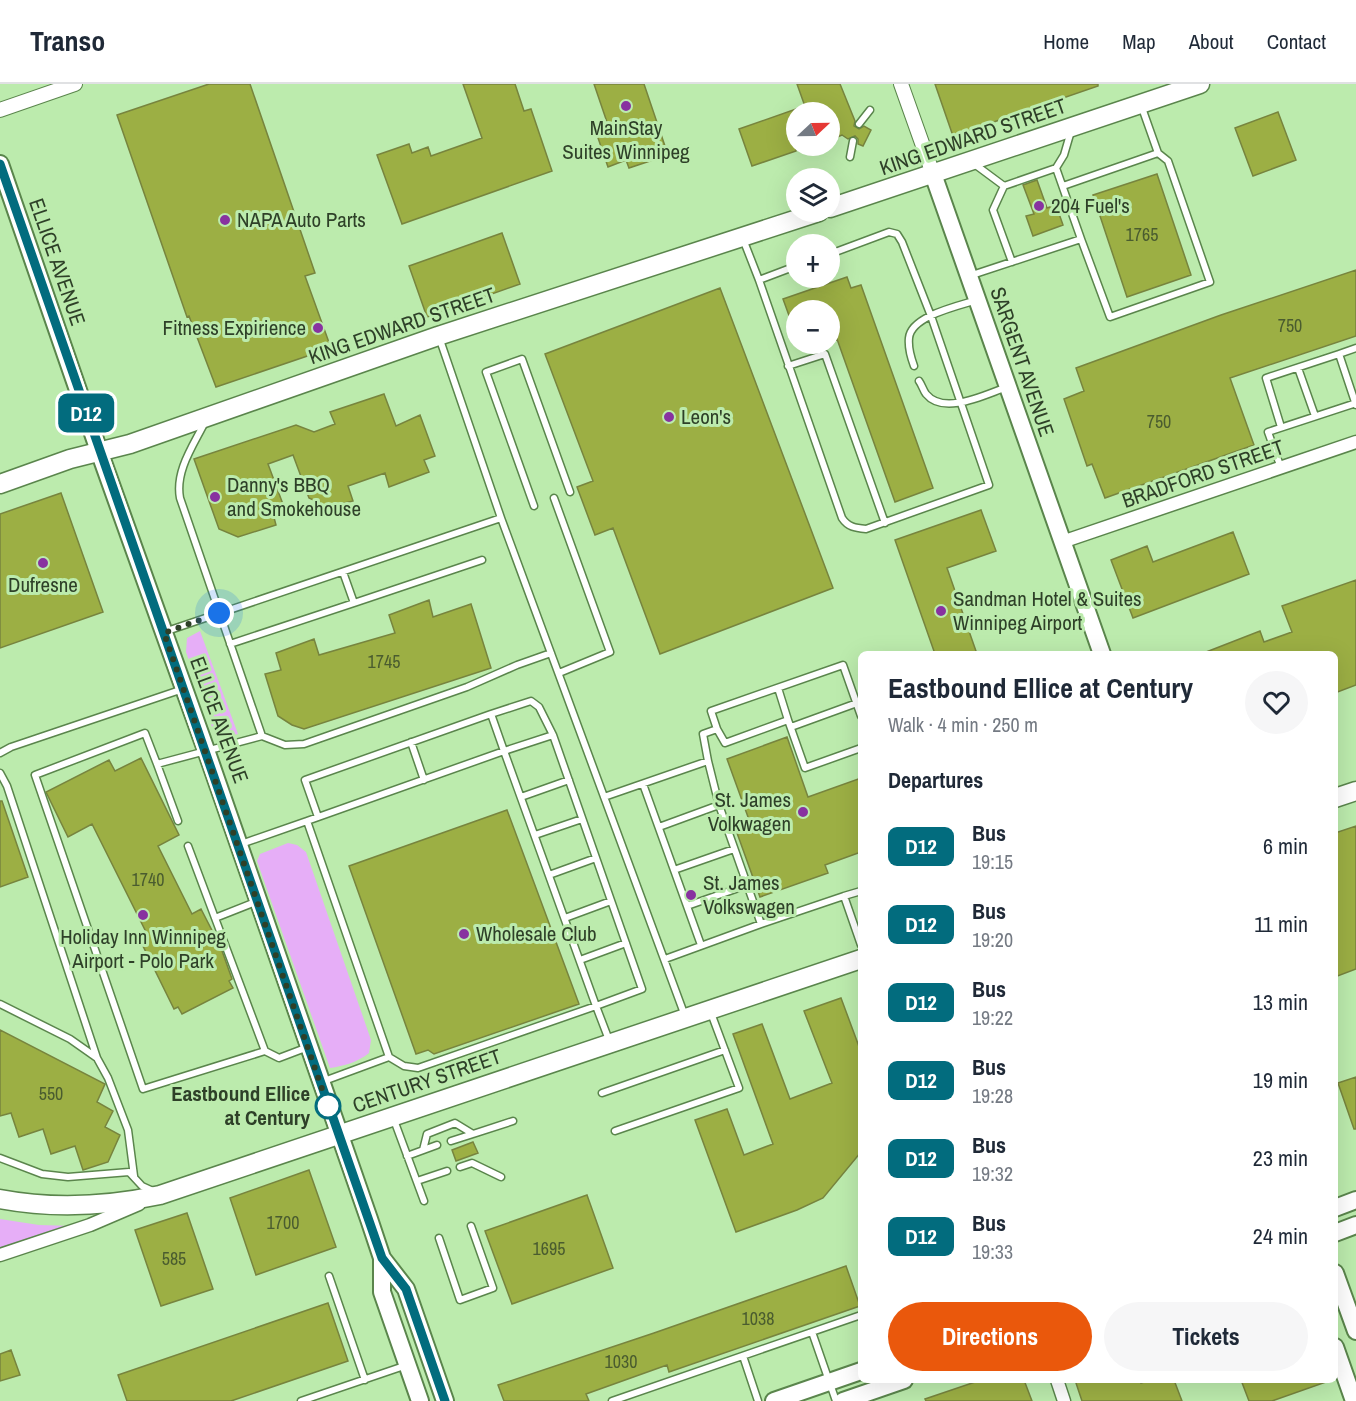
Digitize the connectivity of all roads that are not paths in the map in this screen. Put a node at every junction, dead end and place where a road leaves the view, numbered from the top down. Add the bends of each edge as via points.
1 (75, 84) edge
2 (901, 84) edge
3 (1200, 84) edge
4 (1141, 104) junction
5 (0, 110) edge
6 (870, 111) dead end
7 (860, 124) dead end
8 (1072, 127) junction
9 (853, 141) dead end
10 (1158, 153) junction
11 (850, 157) dead end
12 (970, 162) junction
13 (0, 164) edge
14 (1056, 168) junction
15 (933, 174) junction
16 (1004, 186) junction
17 (1063, 186) junction
18 (840, 205) edge
19 (788, 222) edge
20 (742, 237) junction
21 (1081, 239) junction
22 (840, 250) edge
23 (1012, 262) junction
24 (786, 270) edge
25 (969, 276) junction
26 (759, 280) junction
27 (977, 300) junction
28 (931, 316) junction
29 (438, 336) junction
30 (1356, 348) edge
31 (1339, 354) junction
32 (788, 366) junction
33 (914, 366) dead end
34 (1298, 368) junction
35 (919, 381) dead end
36 (1008, 387) junction
37 (961, 403) junction
38 (1356, 404) edge
39 (1315, 416) junction
40 (207, 417) junction
41 (1281, 427) junction
42 (1356, 442) edge
43 (99, 451) junction
44 (1281, 468) junction
45 (0, 484) edge
46 (570, 492) dead end
47 (554, 498) dead end
48 (534, 506) dead end
49 (501, 518) junction
50 (885, 523) junction
51 (1062, 542) junction
52 (482, 560) dead end
53 (343, 572) junction
54 (354, 603) junction
55 (219, 613) junction
56 (164, 633) junction
57 (230, 644) junction
58 (1101, 651) edge
59 (551, 653) junction
60 (560, 673) junction
61 (777, 688) junction
62 (183, 689) junction
63 (857, 703) junction
64 (858, 706) edge
65 (491, 714) junction
66 (790, 723) junction
67 (717, 729) junction
68 (553, 735) junction
69 (262, 736) junction
70 (411, 742) junction
71 (858, 748) edge
72 (206, 750) junction
73 (504, 752) junction
74 (0, 753) edge
75 (708, 761) junction
76 (157, 765) junction
77 (0, 773) edge
78 (424, 780) junction
79 (569, 780) junction
80 (643, 784) junction
81 (1356, 791) edge
82 (521, 797) junction
83 (604, 797) junction
84 (1338, 797) edge
85 (719, 805) junction
86 (318, 817) junction
87 (582, 819) junction
88 (178, 821) dead end
89 (307, 821) junction
90 (659, 827) junction
91 (535, 835) junction
92 (239, 845) junction
93 (188, 846) dead end
94 (734, 849) junction
95 (596, 858) junction
96 (674, 870) junction
97 (549, 875) junction
98 (747, 885) junction
99 (858, 892) edge
100 (844, 896) junction
101 (258, 901) junction
102 (611, 901) junction
103 (687, 906) junction
104 (214, 918) junction
105 (565, 918) junction
106 (761, 924) junction
107 (858, 936) edge
108 (626, 943) junction
109 (701, 945) junction
110 (664, 959) junction
111 (580, 960) junction
112 (858, 960) edge
113 (0, 1004) edge
114 (596, 1006) junction
115 (710, 1010) junction
116 (686, 1018) junction
117 (610, 1043) junction
118 (308, 1047) junction
119 (725, 1050) junction
120 (265, 1052) junction
121 (389, 1057) junction
122 (97, 1058) junction
123 (320, 1082) junction
124 (602, 1093) dead end
125 (393, 1117) junction
126 (513, 1121) dead end
127 (615, 1131) dead end
128 (473, 1134) junction
129 (338, 1135) junction
130 (451, 1141) dead end
131 (437, 1145) dead end
132 (423, 1150) junction
133 (407, 1156) junction
134 (0, 1158) edge
135 (460, 1167) dead end
136 (447, 1171) dead end
137 (134, 1176) junction
138 (501, 1177) dead end
139 (417, 1181) junction
140 (160, 1195) junction
141 (0, 1199) edge
142 (1356, 1200) edge
143 (424, 1202) dead end
144 (1338, 1207) edge
145 (1356, 1225) edge
146 (471, 1226) dead end
147 (1338, 1232) edge
148 (439, 1238) dead end
149 (0, 1255) edge
150 (382, 1258) junction
151 (329, 1276) dead end
152 (1338, 1281) edge
153 (858, 1316) edge
154 (1356, 1331) edge
155 (812, 1332) junction
156 (743, 1356) junction
157 (1338, 1356) edge
158 (407, 1365) junction
159 (858, 1372) edge
160 (365, 1380) junction
161 (830, 1382) junction
162 (895, 1383) edge
163 (1058, 1383) edge
164 (301, 1401) edge
165 (420, 1401) edge
166 (445, 1401) edge
167 (612, 1401) edge
168 (758, 1401) edge
169 (774, 1401) edge
170 (836, 1401) edge
171 (843, 1401) edge
172 (1064, 1401) edge
173 (1354, 1401) edge

1 - 5 street
2 - 15 street, SARGENT AVENUE
3 - 4 main road, KING EDWARD STREET
4 - 8 main road, KING EDWARD STREET
4 - 10 lane
6 - 7 lane
8 - 12 main road, KING EDWARD STREET
8 - 14 lane
9 - 11 lane
10 - 17 lane
10 - 21 lane via 1168,161 1210,282 1110,317
12 - 15 main road, KING EDWARD STREET
12 - 16 lane
13 - 43 main road, ELLICE AVENUE
14 - 16 lane
14 - 17 lane
15 - 18 main road, KING EDWARD STREET
15 - 25 main road, SARGENT AVENUE
16 - 23 lane via 993,210
17 - 21 lane
19 - 20 main road, KING EDWARD STREET
20 - 26 lane
20 - 29 main road, KING EDWARD STREET
21 - 23 lane
22 - 28 lane via 889,232 897,234
23 - 25 lane
24 - 26 lane
25 - 27 main road, SARGENT AVENUE
26 - 32 lane
27 - 28 lane
27 - 36 main road, SARGENT AVENUE
28 - 33 lane via 916,324 909,336
28 - 37 lane
29 - 40 main road, KING EDWARD STREET
29 - 49 lane
30 - 31 lane
31 - 34 lane
31 - 38 lane
32 - 50 lane via 842,518 854,528
32 - 50 lane via 825,354
34 - 39 lane
34 - 41 lane via 1266,378
35 - 37 lane via 927,396 938,402
36 - 37 lane
36 - 51 main road, SARGENT AVENUE
37 - 50 lane via 989,485
38 - 39 lane
39 - 41 lane
40 - 43 main road, KING EDWARD STREET
40 - 55 lane via 178,486
41 - 44 lane via 1268,432
42 - 44 street, BRADFORD STREET
43 - 45 main road, KING EDWARD STREET
43 - 56 main road, ELLICE AVENUE
44 - 51 street, BRADFORD STREET
46 - 48 lane via 522,359 486,372
47 - 60 lane via 609,652
49 - 53 lane
49 - 59 lane
51 - 58 main road, SARGENT AVENUE
52 - 54 lane
53 - 54 lane
53 - 55 lane
54 - 57 lane
55 - 56 lane
55 - 57 lane
56 - 62 main road, ELLICE AVENUE
57 - 69 lane
59 - 60 lane
59 - 69 lane via 304,744 285,745
60 - 83 lane
61 - 63 lane via 843,665
61 - 66 lane
61 - 67 lane via 711,711
62 - 72 main road, ELLICE AVENUE
62 - 74 lane
63 - 64 lane
63 - 66 lane
65 - 68 lane via 531,701 540,707
65 - 70 lane
65 - 73 lane
66 - 67 lane via 724,743
66 - 71 lane via 806,768
67 - 75 lane via 703,734
68 - 73 lane
68 - 79 lane
69 - 72 lane
70 - 78 lane
70 - 86 lane via 305,780
72 - 76 lane
72 - 92 main road, ELLICE AVENUE
73 - 78 lane
73 - 82 lane
75 - 80 lane
75 - 85 lane
76 - 88 lane
76 - 120 lane via 145,733 35,775 143,1089
77 - 122 lane
78 - 86 lane
79 - 82 lane
79 - 87 lane
80 - 83 lane
80 - 90 lane
81 - 84 main road
82 - 91 lane
83 - 110 lane
85 - 90 lane
85 - 94 lane
86 - 89 lane
87 - 91 lane
87 - 95 lane
89 - 92 lane
89 - 121 lane
90 - 96 lane
91 - 97 lane
92 - 101 main road, ELLICE AVENUE
93 - 104 lane
94 - 96 lane
94 - 98 lane
95 - 97 lane
95 - 102 lane
96 - 103 lane
97 - 105 lane
98 - 103 lane
98 - 106 lane
99 - 100 lane
100 - 106 lane
100 - 107 lane
101 - 104 lane
101 - 118 main road, ELLICE AVENUE
102 - 105 lane
102 - 108 lane
103 - 109 lane
104 - 120 lane
105 - 111 lane
106 - 109 lane
108 - 111 lane
108 - 114 lane via 642,989
109 - 110 lane
110 - 116 lane
111 - 114 lane
112 - 115 main road, CENTURY STREET
113 - 122 lane via 70,1039
114 - 117 lane
114 - 121 lane via 418,1068 404,1066
115 - 116 main road, CENTURY STREET
115 - 119 lane
116 - 117 main road, CENTURY STREET
117 - 125 main road, CENTURY STREET
118 - 120 lane via 279,1058
118 - 123 main road, ELLICE AVENUE
119 - 124 lane
119 - 127 lane via 739,1088
121 - 123 lane
122 - 137 lane via 128,1130
123 - 129 main road, ELLICE AVENUE
125 - 129 main road, CENTURY STREET
125 - 133 lane
126 - 128 lane
128 - 130 lane
128 - 132 lane via 455,1124 427,1134
129 - 140 main road, CENTURY STREET
129 - 150 main road, ELLICE AVENUE
131 - 132 lane
132 - 133 lane
133 - 139 lane
134 - 137 lane via 42,1174 98,1176 125,1171
135 - 138 lane via 472,1163
136 - 139 lane
137 - 140 lane via 142,1186
139 - 143 lane
140 - 141 main road, CENTURY STREET via 76,1205
140 - 149 street via 90,1225
142 - 144 main road
145 - 147 main road
146 - 148 lane via 493,1288 460,1300
150 - 158 main road, ELLICE AVENUE via 382,1292
150 - 166 main road, ELLICE AVENUE via 406,1289
151 - 160 lane
152 - 154 main road
153 - 155 lane
155 - 156 lane
155 - 161 lane
156 - 167 lane
156 - 168 lane
157 - 173 main road
158 - 160 lane
158 - 165 main road, ELLICE AVENUE
159 - 161 main road
160 - 164 lane
161 - 169 main road
161 - 170 lane
162 - 171 main road
163 - 172 street

